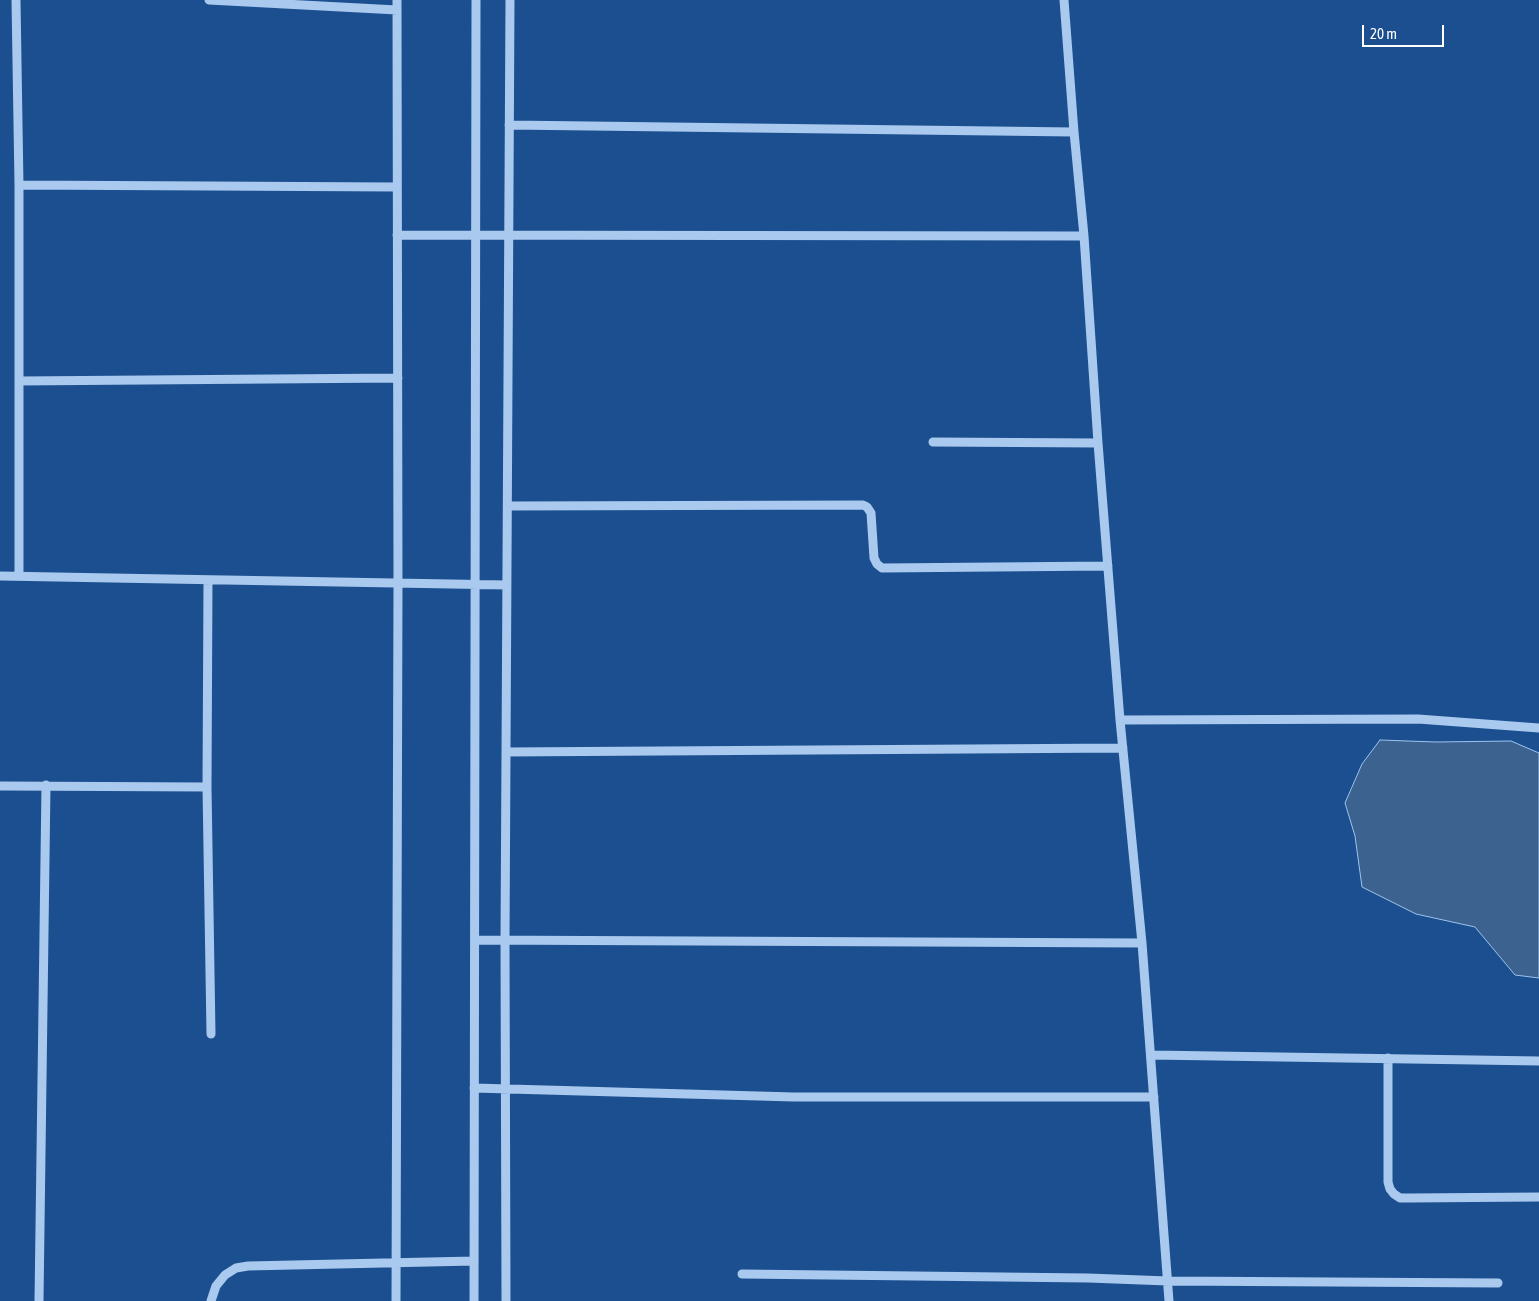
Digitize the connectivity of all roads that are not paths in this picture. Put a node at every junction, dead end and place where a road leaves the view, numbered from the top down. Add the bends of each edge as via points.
1 (16, 0) edge
2 (208, 0) edge
3 (397, 0) edge
4 (476, 0) edge
5 (510, 0) edge
6 (1064, 0) edge
7 (397, 10) junction
8 (509, 125) junction
9 (1074, 132) junction
10 (19, 185) junction
11 (396, 187) junction
12 (476, 234) junction
13 (508, 234) junction
14 (397, 235) junction
15 (1084, 236) junction
16 (398, 378) junction
17 (19, 381) junction
18 (933, 442) dead end
19 (1098, 443) junction
20 (508, 506) junction
21 (1108, 566) junction
22 (0, 576) edge
23 (20, 576) junction
24 (208, 580) junction
25 (398, 583) junction
26 (475, 583) junction
27 (507, 585) junction
28 (1120, 720) junction
29 (1539, 728) edge
30 (1123, 748) junction
31 (506, 752) junction
32 (46, 785) junction
33 (0, 786) edge
34 (208, 786) junction
35 (475, 940) junction
36 (506, 941) junction
37 (1142, 943) junction
38 (211, 1034) dead end
39 (1151, 1055) junction
40 (1388, 1058) junction
41 (1539, 1061) edge
42 (474, 1088) junction
43 (506, 1090) junction
44 (1154, 1097) junction
45 (1539, 1197) edge
46 (474, 1261) junction
47 (396, 1262) junction
48 (742, 1274) dead end
49 (1168, 1281) junction
50 (1498, 1283) dead end
51 (38, 1301) edge
52 (212, 1301) edge
53 (396, 1301) edge
54 (474, 1301) edge
55 (506, 1301) edge
56 (1170, 1301) edge

1 - 10 street
2 - 7 street
3 - 7 street
4 - 12 street
5 - 8 street
6 - 9 street
7 - 11 street
8 - 9 street
8 - 13 street
9 - 15 street
10 - 11 street
10 - 17 street
11 - 14 street
12 - 13 street
12 - 14 street
12 - 26 street
13 - 15 street
13 - 20 street
14 - 16 street
15 - 19 street
16 - 17 street
16 - 25 street
17 - 23 street
18 - 19 street
19 - 21 street
20 - 21 street via 863,505 871,513 874,558 882,568
20 - 27 street
21 - 28 street
22 - 23 street
23 - 24 street
24 - 25 street
24 - 34 street
25 - 26 street
25 - 47 street
26 - 27 street
26 - 35 street
27 - 31 street
28 - 29 street via 1418,719
28 - 30 street
30 - 31 street
30 - 37 street
31 - 36 street
32 - 33 street
32 - 34 street
32 - 51 street
34 - 38 street
35 - 36 street
35 - 42 street
36 - 37 street
36 - 43 street
37 - 39 street
39 - 40 street
39 - 44 street
40 - 41 street
40 - 45 street via 1388,1182 1394,1194 1400,1198
42 - 43 street
42 - 46 street
43 - 44 street via 794,1097
43 - 55 street
44 - 49 street
46 - 47 street
46 - 54 street
47 - 52 street via 236,1268 216,1286
47 - 53 street
48 - 49 street
49 - 50 street
49 - 56 street

